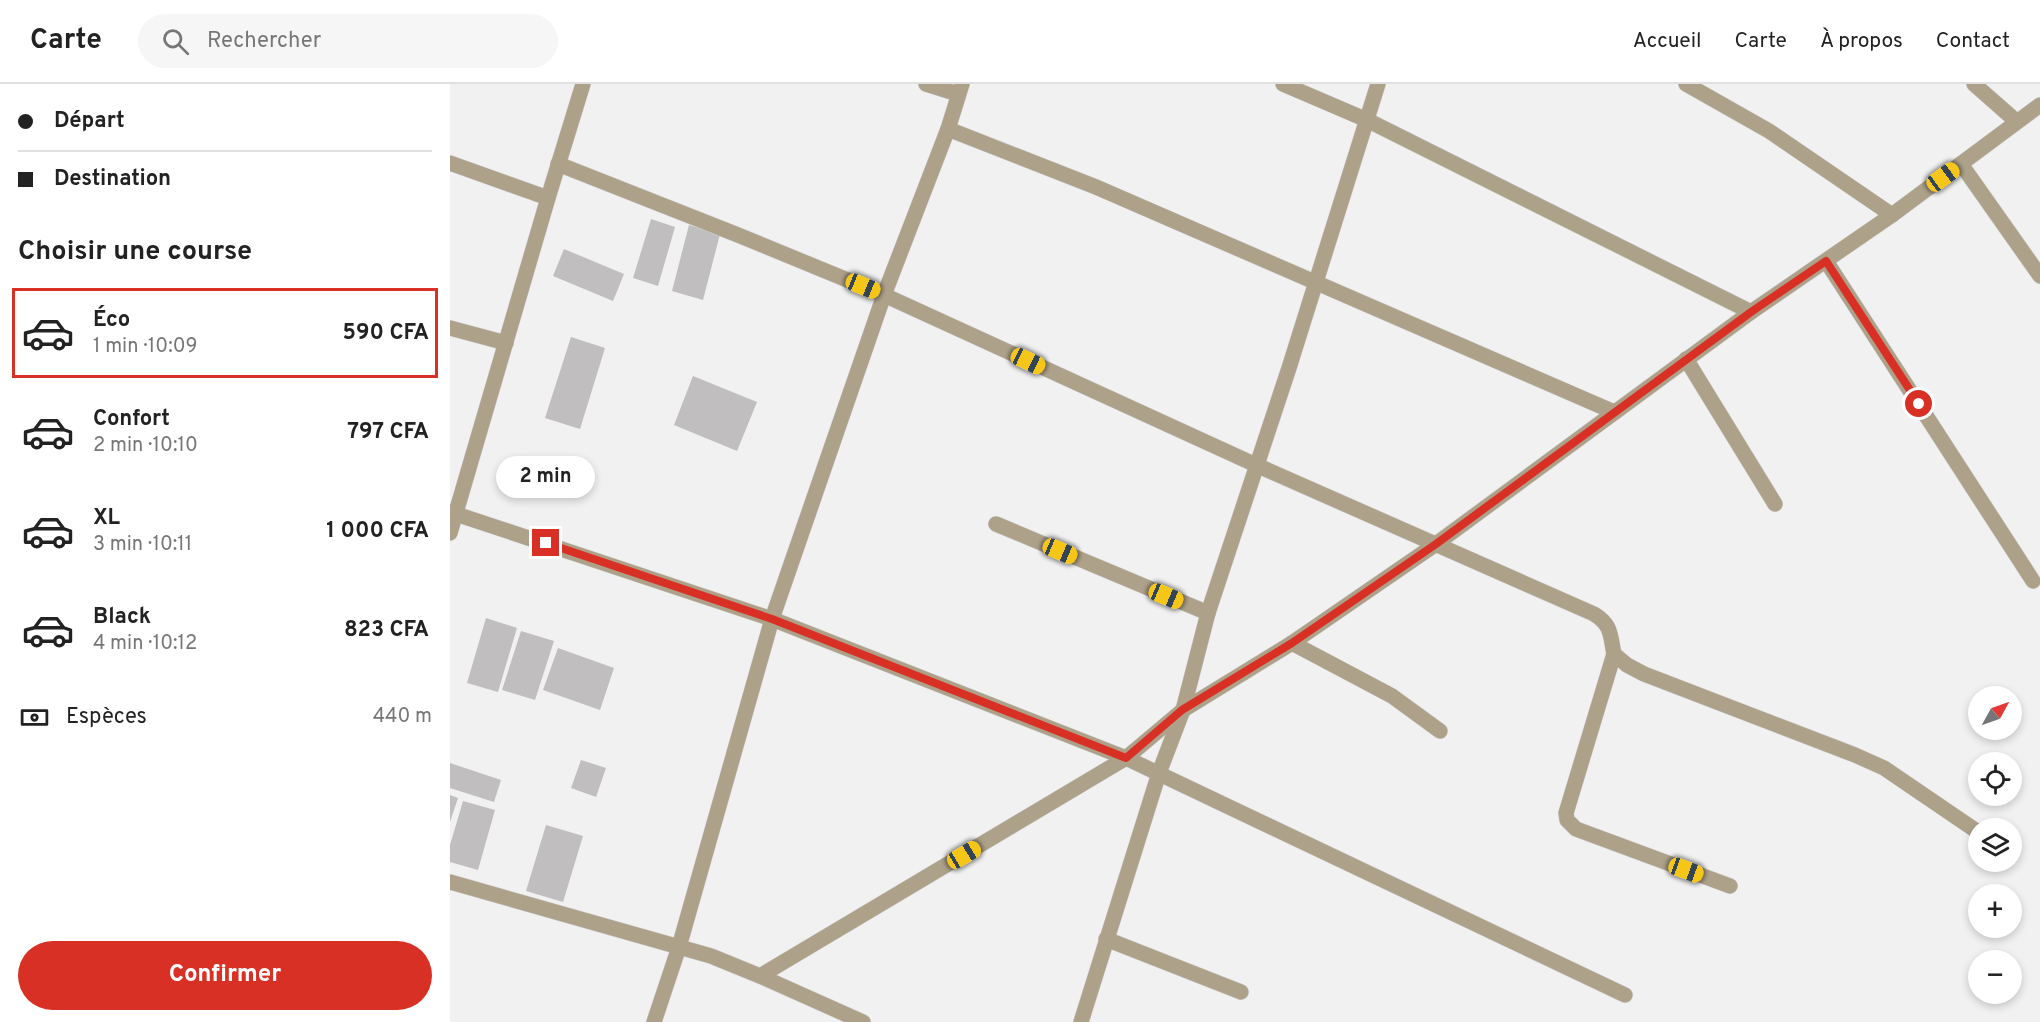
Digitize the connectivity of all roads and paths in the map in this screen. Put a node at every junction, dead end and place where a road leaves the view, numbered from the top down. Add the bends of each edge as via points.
1 (583, 84) edge
2 (926, 84) edge
3 (1283, 84) edge
4 (1378, 84) edge
5 (1686, 84) edge
6 (1974, 84) edge
7 (960, 89) edge
8 (2040, 105) edge
9 (1367, 120) junction
10 (2016, 121) junction
11 (948, 129) junction
12 (450, 163) edge
13 (558, 164) junction
14 (1961, 164) junction
15 (548, 198) junction
16 (1892, 215) junction
17 (1826, 261) junction
18 (2040, 276) edge
19 (1315, 284) junction
20 (884, 295) junction
21 (1751, 312) junction
22 (450, 328) edge
23 (506, 343) junction
24 (1686, 359) junction
25 (1614, 412) junction
26 (1256, 465) junction
27 (1775, 504) dead end
28 (453, 513) edge
29 (996, 524) dead end
30 (450, 533) edge
31 (1436, 544) junction
32 (2033, 581) dead end
33 (1208, 613) junction
34 (772, 619) junction
35 (1292, 643) junction
36 (1614, 654) junction
37 (1182, 710) junction
38 (1440, 731) dead end
39 (1126, 758) junction
40 (1159, 773) junction
41 (1968, 825) edge
42 (450, 882) edge
43 (1730, 886) dead end
44 (1106, 939) junction
45 (679, 947) junction
46 (760, 976) junction
47 (1241, 992) dead end
48 (1625, 995) dead end
49 (654, 1022) edge
50 (863, 1022) edge
51 (1081, 1022) edge

1 - 13 street
2 - 7 street
3 - 9 street
4 - 9 street
5 - 16 street via 1769,131
6 - 10 street
7 - 11 street
8 - 10 street
9 - 19 street
9 - 21 street
10 - 14 street
11 - 19 street via 1096,187
11 - 20 street
12 - 15 street
13 - 15 street
13 - 20 street
14 - 16 street
14 - 18 street
15 - 23 street
16 - 17 street
17 - 21 street
17 - 32 street
19 - 25 street
19 - 26 street
20 - 26 street
20 - 34 street
21 - 24 street
22 - 23 street
23 - 28 street
24 - 25 street
24 - 27 street
25 - 31 street
26 - 31 street
26 - 33 street
28 - 30 street
28 - 34 street
29 - 33 street
31 - 35 street
31 - 36 street via 1604,620
33 - 37 street
34 - 39 street
34 - 45 street
35 - 37 street
35 - 38 street via 1392,696
36 - 41 street via 1644,674 1884,768
36 - 43 street via 1567,820 1576,829
37 - 39 street
37 - 40 street
39 - 40 street
39 - 46 street
40 - 44 street
40 - 48 street
42 - 45 street
44 - 47 street
44 - 51 street
45 - 46 street
45 - 49 street
46 - 50 street

